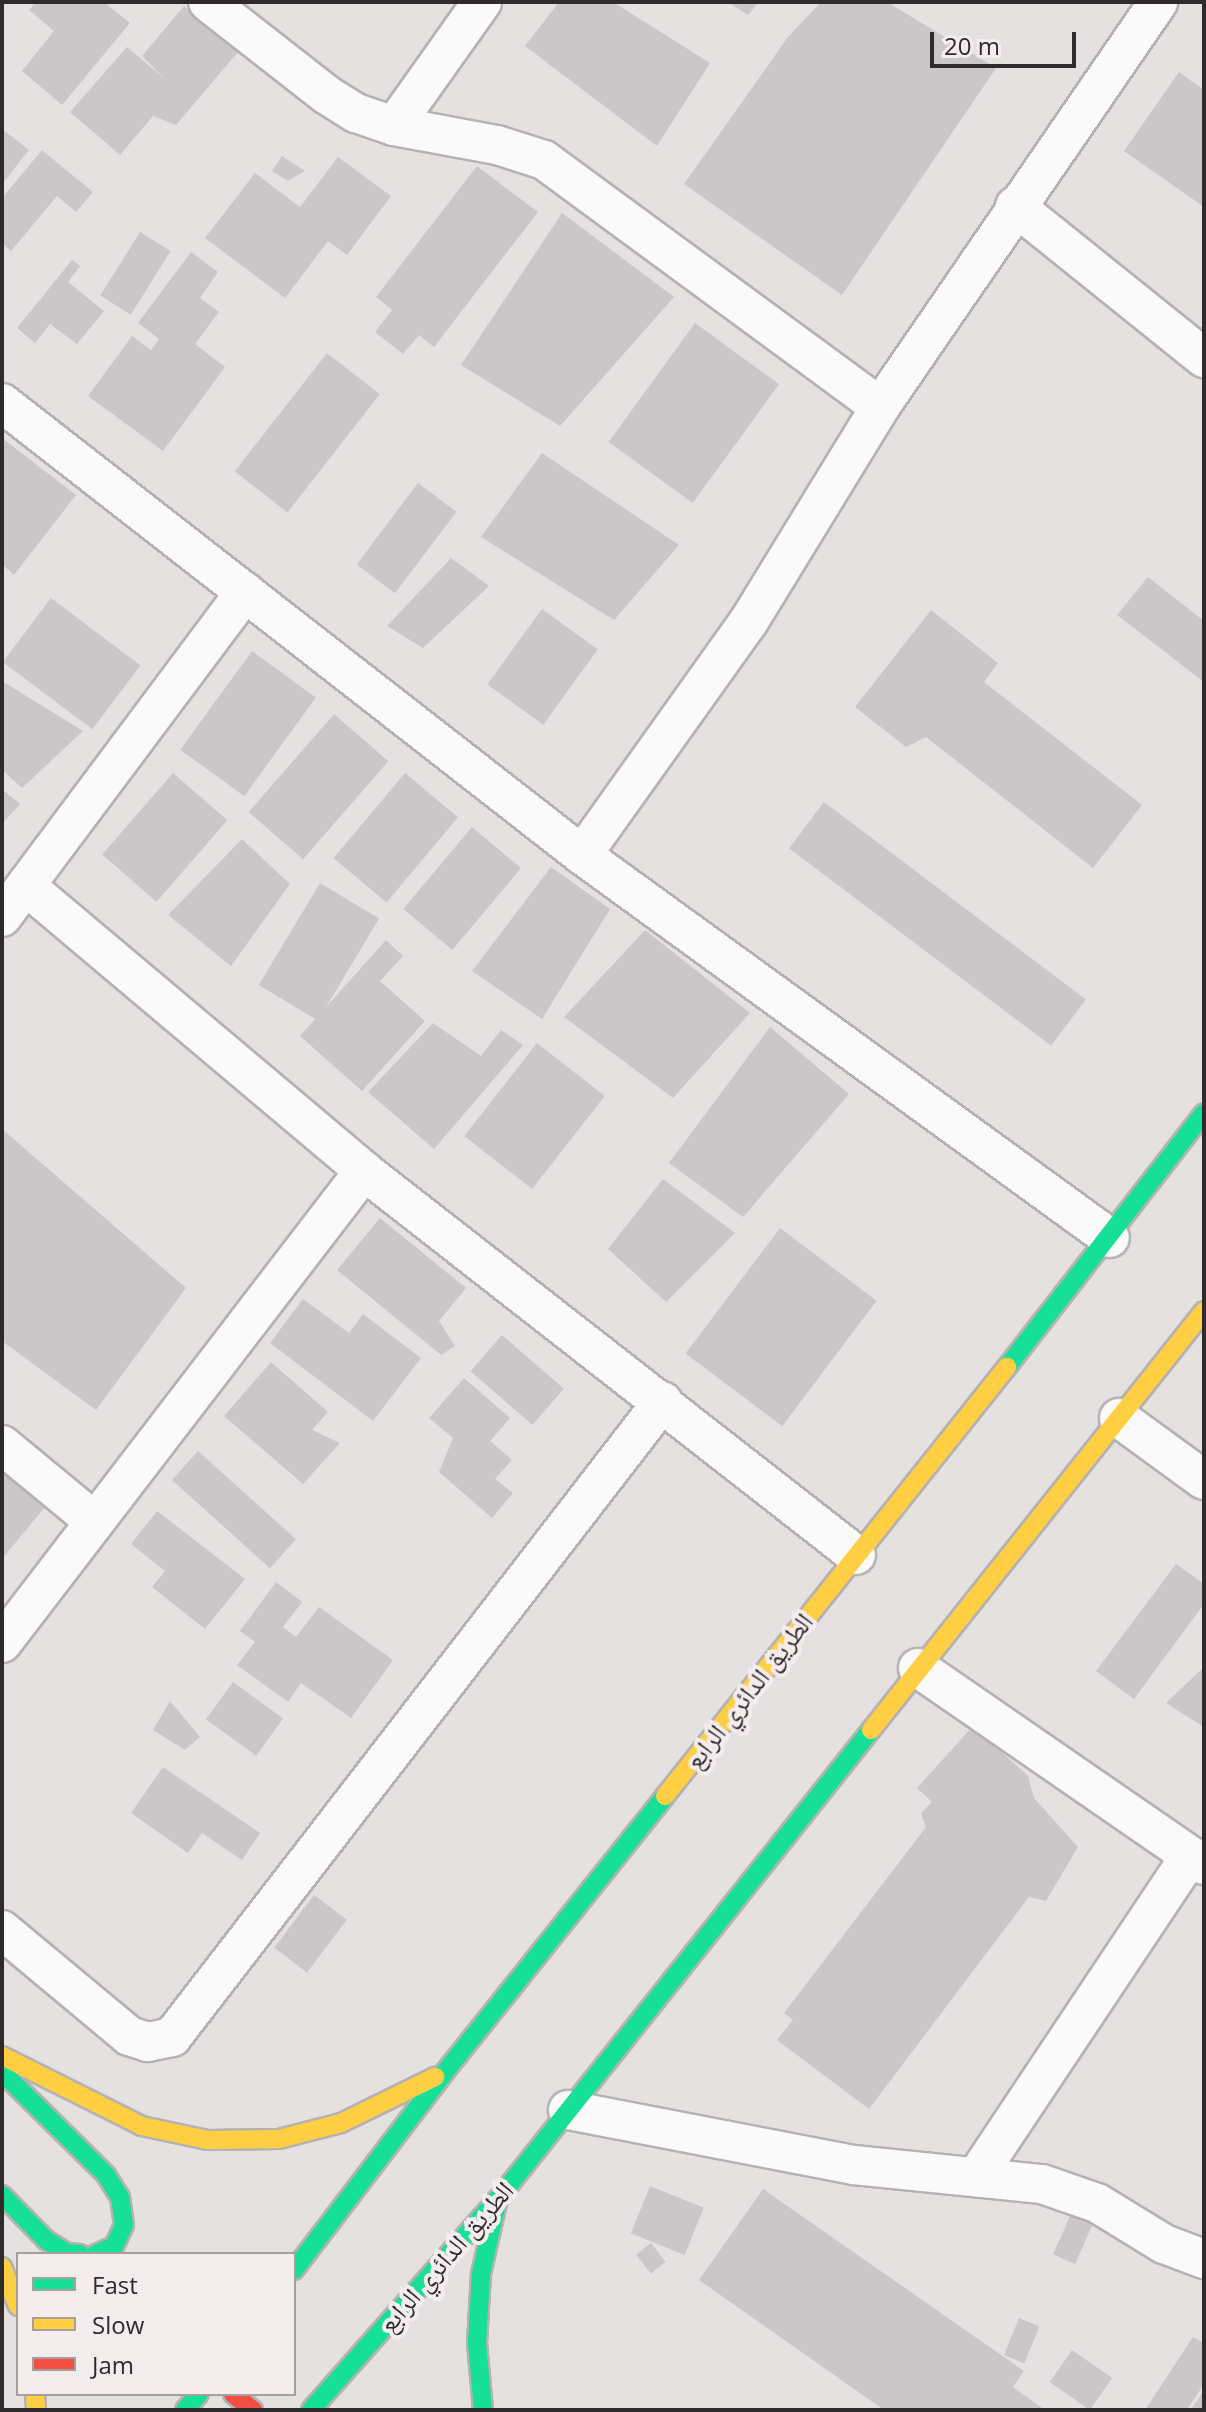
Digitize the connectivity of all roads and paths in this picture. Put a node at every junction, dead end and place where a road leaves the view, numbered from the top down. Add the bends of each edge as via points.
1 (208, 2) edge
2 (482, 2) edge
3 (1158, 2) edge
4 (394, 126) junction
5 (1015, 206) junction
6 (1204, 358) edge
7 (2, 403) edge
8 (880, 407) junction
9 (245, 592) junction
10 (582, 855) junction
11 (26, 886) junction
12 (2, 917) edge
13 (1204, 1113) edge
14 (364, 1171) junction
15 (1110, 1238) junction
16 (1204, 1311) edge
17 (663, 1401) junction
18 (1119, 1418) junction
19 (2, 1445) edge
20 (1204, 1480) edge
21 (93, 1520) junction
22 (856, 1555) junction
23 (2, 1643) edge
24 (918, 1668) junction
25 (1197, 1860) edge
26 (2, 1930) edge
27 (2, 2056) edge
28 (2, 2072) edge
29 (444, 2073) junction
30 (568, 2110) junction
31 (976, 2177) junction
32 (2, 2195) edge
33 (498, 2199) junction
34 (65, 2252) edge
35 (100, 2252) edge
36 (1204, 2259) edge
37 (2, 2267) edge
38 (296, 2267) edge
39 (16, 2301) edge
40 (236, 2396) edge
41 (253, 2410) edge
42 (311, 2410) edge
43 (483, 2410) edge

1 - 4 street via 327,95 356,113
2 - 4 street
3 - 5 street
4 - 8 street via 497,145 544,160
5 - 6 street
5 - 8 street
7 - 9 street
8 - 10 street via 749,621
9 - 10 street
9 - 11 street
10 - 15 street
11 - 12 street
11 - 14 street
13 - 15 main road, الطريق الدائري الرابع
14 - 17 street
14 - 21 street
15 - 22 main road, الطريق الدائري الرابع
16 - 18 main road, الطريق الدائري الرابع
17 - 22 street
17 - 26 street via 172,2037 148,2042 129,2036
18 - 20 street
18 - 24 main road, الطريق الدائري الرابع
19 - 21 street
21 - 23 street
22 - 29 main road, الطريق الدائري الرابع
24 - 25 street
24 - 30 main road, الطريق الدائري الرابع
25 - 31 street
27 - 29 main road via 142,2126 208,2140 279,2139 341,2123
28 - 35 main road via 106,2175 120,2197 124,2225 114,2246
29 - 38 main road, الطريق الدائري الرابع
30 - 31 street via 854,2165
30 - 33 main road, الطريق الدائري الرابع
31 - 36 street via 1042,2184 1097,2203 1164,2244
32 - 34 main road via 46,2240
33 - 42 main road, الطريق الدائري الرابع
33 - 43 main road via 481,2274 477,2343
37 - 39 main road
40 - 41 main road

